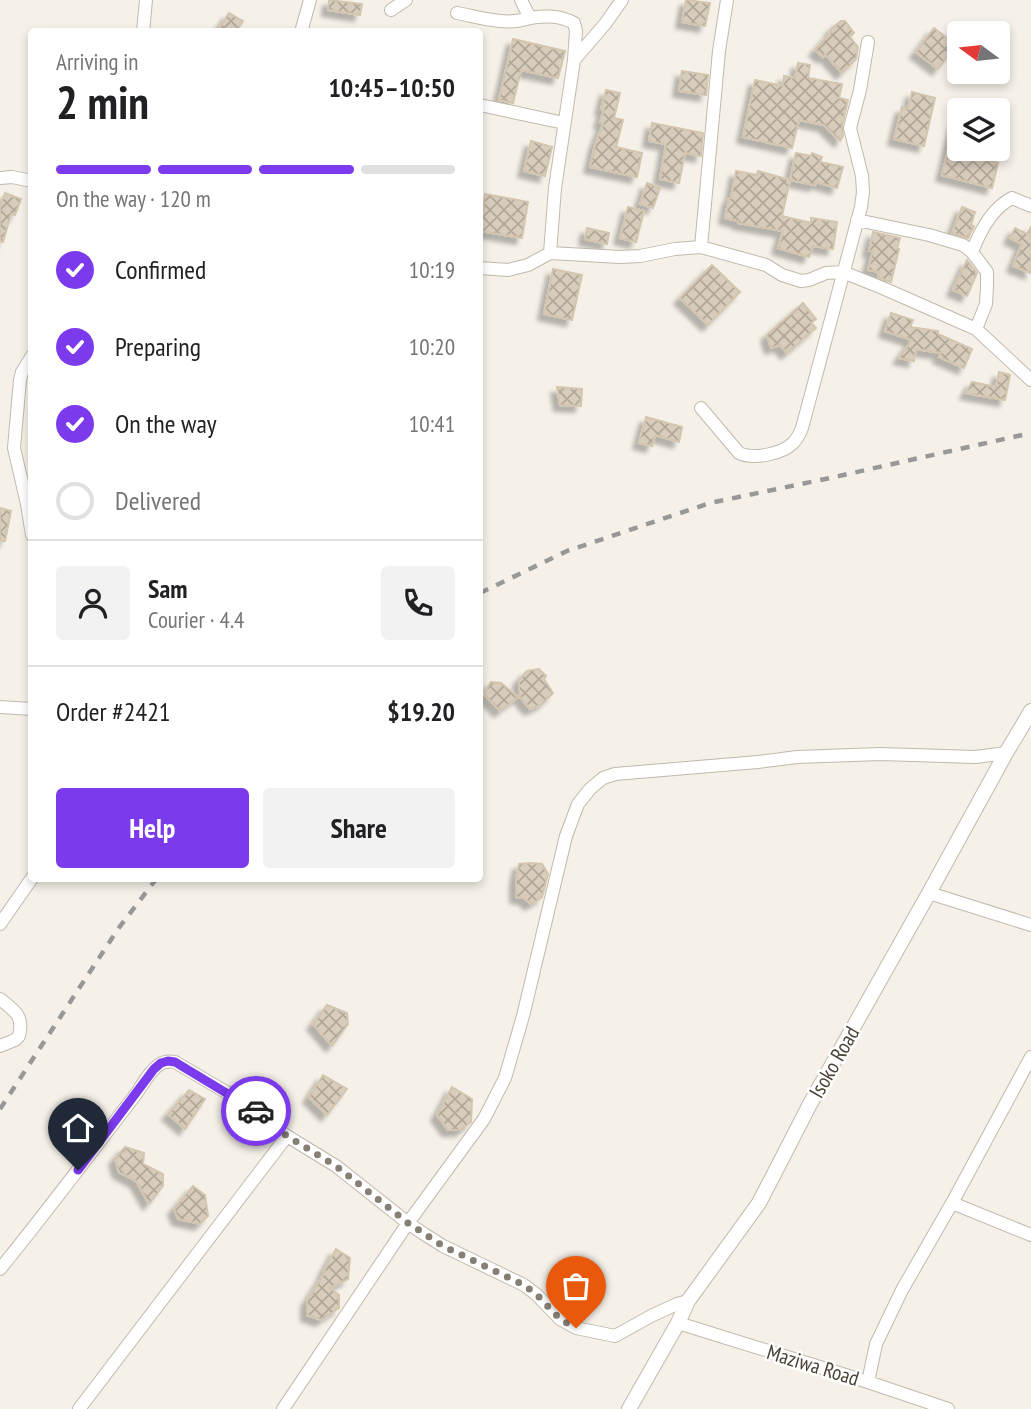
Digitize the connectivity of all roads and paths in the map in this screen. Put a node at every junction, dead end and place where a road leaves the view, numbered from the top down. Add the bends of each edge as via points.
1 (310, 0) edge
2 (406, 0) edge
3 (521, 0) edge
4 (622, 0) edge
5 (727, 0) edge
6 (144, 2) edge
7 (391, 10) dead end
8 (457, 13) dead end
9 (530, 18) junction
10 (143, 28) edge
11 (302, 28) edge
12 (868, 43) dead end
13 (574, 60) junction
14 (483, 106) edge
15 (564, 123) junction
16 (0, 178) edge
17 (28, 180) edge
18 (1031, 206) edge
19 (857, 220) junction
20 (701, 247) junction
21 (972, 252) junction
22 (550, 253) junction
23 (483, 268) edge
24 (843, 272) junction
25 (976, 329) junction
26 (28, 362) edge
27 (1031, 380) edge
28 (701, 408) dead end
29 (28, 510) edge
30 (0, 707) edge
31 (28, 709) edge
32 (1031, 711) edge
33 (1006, 753) junction
34 (29, 882) edge
35 (929, 894) junction
36 (0, 925) edge
37 (1031, 925) edge
38 (0, 999) edge
39 (0, 1046) edge
40 (1031, 1057) edge
41 (1018, 1083) junction
42 (1031, 1088) edge
43 (287, 1136) junction
44 (952, 1203) junction
45 (408, 1223) junction
46 (1031, 1235) edge
47 (0, 1269) edge
48 (688, 1301) junction
49 (678, 1323) junction
50 (868, 1382) junction
51 (79, 1409) edge
52 (283, 1409) edge
53 (629, 1409) edge
54 (947, 1409) edge

1 - 11 street
2 - 7 street
3 - 9 street
4 - 13 street
5 - 20 street
6 - 10 street
8 - 9 street via 496,21
9 - 13 street via 564,17 574,23
12 - 19 street via 850,128 862,176
13 - 15 street
14 - 15 street
15 - 22 street
16 - 17 street
18 - 21 street via 1012,198 1004,202 978,235
19 - 21 street via 963,245
19 - 24 street
20 - 22 street via 620,257
20 - 24 street via 766,265 801,281
21 - 25 street via 986,272 988,287
22 - 23 street via 508,270
24 - 25 street
24 - 28 street via 808,410 795,442 747,457
25 - 27 street
26 - 29 street via 20,380 14,448
30 - 31 street
32 - 33 street, Isoko Road
33 - 35 street, Isoko Road
33 - 45 street via 797,757 603,778 578,804 566,835 505,1078 484,1119
34 - 36 street
35 - 37 street
35 - 48 street, Isoko Road via 759,1203
38 - 39 street via 21,1022 19,1036
40 - 41 street
41 - 42 street
41 - 44 street
43 - 45 street via 336,1166
43 - 47 street via 236,1098 175,1062 161,1063
43 - 51 street
44 - 46 street
44 - 50 street via 876,1344
45 - 48 street via 443,1246 524,1285 576,1328 615,1336
45 - 52 street
48 - 49 street, Isoko Road
49 - 50 street, Maziwa Road
49 - 53 street, Isoko Road
50 - 54 street, Maziwa Road

